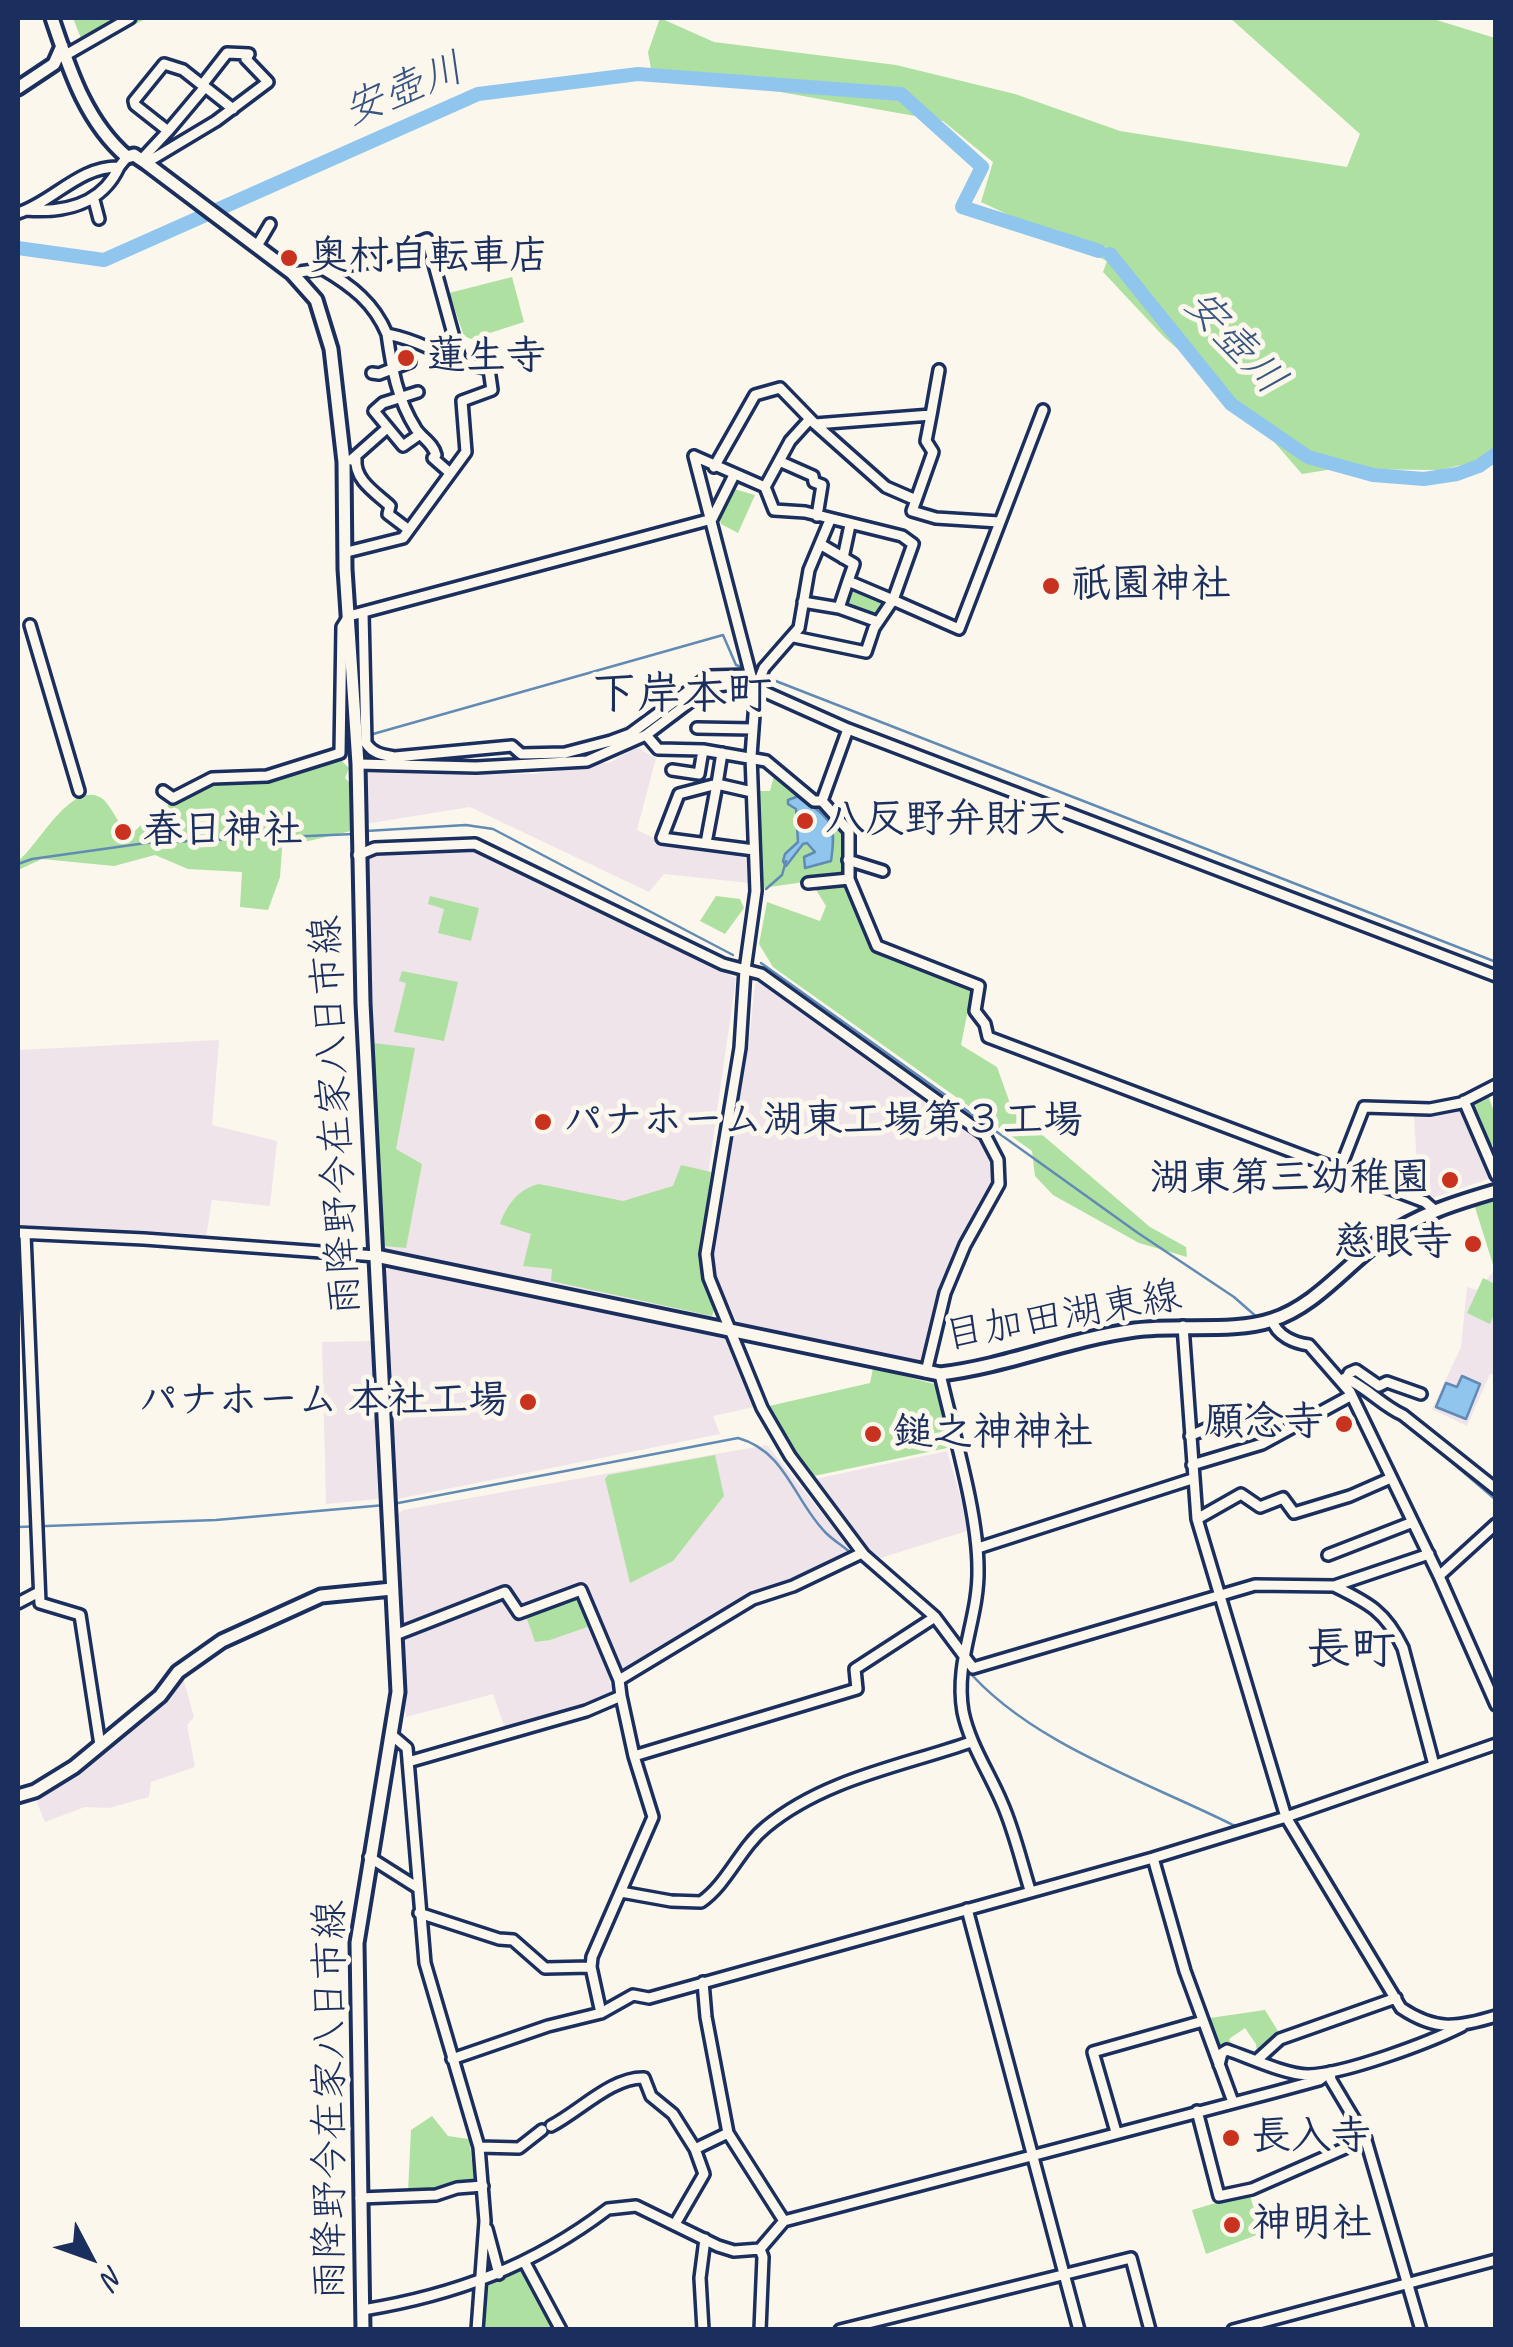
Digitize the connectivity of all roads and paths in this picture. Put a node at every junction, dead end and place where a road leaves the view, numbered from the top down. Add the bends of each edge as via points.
1 (52, 18) edge
2 (130, 18) edge
3 (63, 51) junction
4 (204, 86) junction
5 (18, 88) edge
6 (233, 110) junction
7 (168, 131) junction
8 (124, 162) junction
9 (143, 162) junction
10 (94, 200) junction
11 (22, 212) edge
12 (99, 218) dead end
13 (270, 224) dead end
14 (257, 246) junction
15 (324, 269) junction
16 (292, 274) junction
17 (388, 334) junction
18 (410, 362) dead end
19 (461, 363) junction
20 (939, 370) dead end
21 (390, 371) junction
22 (372, 373) dead end
23 (418, 392) dead end
24 (401, 397) junction
25 (1044, 410) dead end
26 (931, 415) junction
27 (813, 422) junction
28 (386, 428) junction
29 (420, 434) junction
30 (350, 460) junction
31 (780, 460) junction
32 (714, 466) junction
33 (450, 472) junction
34 (734, 475) junction
35 (764, 487) junction
36 (916, 500) junction
37 (816, 516) junction
38 (712, 520) junction
39 (830, 520) junction
40 (999, 522) junction
41 (850, 525) junction
42 (409, 530) junction
43 (820, 544) junction
44 (346, 552) junction
45 (844, 558) junction
46 (848, 581) junction
47 (893, 600) junction
48 (802, 602) junction
49 (839, 608) junction
50 (356, 614) junction
51 (878, 622) junction
52 (30, 625) dead end
53 (794, 637) junction
54 (750, 675) junction
55 (756, 688) junction
56 (690, 703) junction
57 (753, 729) junction
58 (848, 729) junction
59 (646, 735) junction
60 (703, 750) junction
61 (722, 752) junction
62 (751, 756) junction
63 (358, 764) junction
64 (672, 770) dead end
65 (717, 784) junction
66 (79, 791) dead end
67 (163, 791) dead end
68 (752, 792) junction
69 (822, 801) junction
70 (706, 844) junction
71 (754, 850) junction
72 (358, 854) junction
73 (848, 860) junction
74 (883, 871) dead end
75 (849, 880) junction
76 (808, 883) dead end
77 (746, 970) junction
78 (1496, 976) edge
79 (1496, 1085) edge
80 (1464, 1101) junction
81 (1339, 1170) junction
82 (1496, 1175) edge
83 (1496, 1191) edge
84 (1433, 1209) junction
85 (21, 1233) edge
86 (376, 1256) junction
87 (1272, 1320) junction
88 (1183, 1326) junction
89 (730, 1330) junction
90 (926, 1372) junction
91 (940, 1374) junction
92 (1345, 1378) junction
93 (1350, 1394) junction
94 (1421, 1394) dead end
95 (1246, 1411) dead end
96 (1190, 1436) junction
97 (1192, 1465) junction
98 (1391, 1478) junction
99 (1192, 1479) junction
100 (1496, 1489) edge
101 (1197, 1519) junction
102 (1413, 1522) junction
103 (1496, 1524) edge
104 (978, 1548) junction
105 (862, 1552) junction
106 (1428, 1554) junction
107 (1328, 1555) dead end
108 (1439, 1576) junction
109 (1334, 1586) junction
110 (392, 1589) junction
111 (39, 1592) junction
112 (1219, 1597) junction
113 (18, 1603) edge
114 (932, 1619) junction
115 (395, 1635) junction
116 (962, 1653) junction
117 (618, 1680) junction
118 (622, 1696) junction
119 (1496, 1705) edge
120 (393, 1736) junction
121 (971, 1742) junction
122 (1496, 1744) edge
123 (100, 1745) junction
124 (634, 1756) junction
125 (408, 1762) junction
126 (1434, 1766) junction
127 (18, 1796) edge
128 (1286, 1817) junction
129 (370, 1857) junction
130 (1153, 1858) junction
131 (418, 1888) junction
132 (1030, 1890) junction
133 (621, 1892) junction
134 (967, 1908) junction
135 (420, 1913) junction
136 (590, 1966) junction
137 (704, 1982) junction
138 (1396, 1998) junction
139 (602, 2013) junction
140 (1496, 2016) edge
141 (1203, 2021) junction
142 (1464, 2025) junction
143 (452, 2059) junction
144 (1257, 2060) junction
145 (1219, 2065) junction
146 (1330, 2072) junction
147 (1233, 2102) junction
148 (1197, 2110) junction
149 (1116, 2132) junction
150 (728, 2133) junction
151 (1366, 2139) junction
152 (479, 2147) junction
153 (695, 2148) junction
154 (1036, 2157) junction
155 (482, 2186) junction
156 (360, 2198) junction
157 (485, 2221) junction
158 (784, 2221) junction
159 (675, 2224) junction
160 (705, 2240) junction
161 (760, 2249) junction
162 (1496, 2260) edge
163 (524, 2261) junction
164 (499, 2274) junction
165 (1065, 2274) junction
166 (481, 2281) junction
167 (1408, 2282) junction
168 (363, 2310) junction
169 (363, 2330) edge
170 (477, 2330) edge
171 (560, 2330) edge
172 (702, 2330) edge
173 (760, 2330) edge
174 (840, 2330) edge
175 (1079, 2330) edge
176 (1150, 2330) edge
177 (1233, 2330) edge
178 (1422, 2330) edge

1 - 3 main road
2 - 3 street
3 - 5 main road
3 - 8 main road
4 - 6 street
4 - 6 street via 228,53 248,54 268,82
4 - 7 street
4 - 7 street via 169,64 150,79 134,105
6 - 9 street
7 - 9 street
8 - 9 main road, 雨降野今在家八日市線 via 134,155
8 - 10 street
8 - 11 street via 76,179
9 - 14 main road, 雨降野今在家八日市線
10 - 11 street
10 - 12 street
13 - 14 street
14 - 16 main road, 雨降野今在家八日市線
15 - 16 street
15 - 17 street via 367,301
15 - 19 street via 372,262 427,239
16 - 30 main road, 雨降野今在家八日市線 via 316,300 327,328
17 - 19 street
17 - 21 street
18 - 21 street
19 - 33 street via 488,370 492,390 462,402 466,452
20 - 26 street
21 - 22 street
21 - 24 street
23 - 24 street
24 - 28 street via 374,411
24 - 29 street
25 - 40 street
26 - 27 street
26 - 36 street via 926,441 933,452
27 - 31 street
27 - 32 street via 780,388 755,395
27 - 36 street via 886,487
28 - 29 street via 403,446
28 - 30 street
29 - 33 street via 434,447 432,458
30 - 42 street via 390,506 388,514
30 - 44 main road, 雨降野今在家八日市線
31 - 35 street
31 - 37 street via 822,485
32 - 34 street
32 - 38 street via 694,456
33 - 42 street
34 - 35 street
34 - 38 street
35 - 37 street via 774,510
36 - 40 street via 912,511 936,518
37 - 39 street
38 - 50 street
38 - 54 street
39 - 41 street
39 - 43 street
40 - 47 street via 959,629
41 - 45 street
41 - 47 street via 913,544
42 - 44 street via 403,538
43 - 45 street
43 - 48 street
44 - 50 main road, 雨降野今在家八日市線
45 - 46 street via 854,564
46 - 47 street
46 - 49 street
47 - 51 street
48 - 49 street
48 - 53 street
49 - 51 street
50 - 54 street via 366,743 380,755 512,746 521,754 564,753 630,734 709,676
50 - 63 main road, 雨降野今在家八日市線
50 - 67 street via 342,627 340,754 267,776 212,778 174,798
51 - 53 street via 866,652
52 - 66 street
53 - 55 street via 764,668
54 - 55 street
55 - 56 street via 717,686
55 - 57 street
55 - 58 street
56 - 57 street via 694,726
56 - 59 street
57 - 62 street
58 - 69 street
58 - 78 street
59 - 60 street via 658,749
59 - 63 street via 575,764
60 - 61 street
60 - 64 street via 699,774
61 - 62 street
61 - 65 street
62 - 68 street
62 - 69 street
63 - 72 main road, 雨降野今在家八日市線
65 - 68 street
65 - 70 street
65 - 70 street via 679,794 662,838
68 - 71 street
69 - 73 street via 849,831
70 - 71 street
71 - 77 street
72 - 77 street via 476,844
72 - 86 main road, 雨降野今在家八日市線
73 - 74 street
73 - 75 street
75 - 76 street
75 - 81 street via 877,946 979,986 975,1011 988,1037
77 - 89 street via 706,1254
77 - 90 street via 762,974 985,1135 998,1160 999,1184 946,1293
79 - 80 street
80 - 81 street via 1430,1108 1364,1106
80 - 82 street
81 - 84 street
83 - 84 main road, 目加田湖東線
84 - 87 main road, 目加田湖東線
85 - 86 street
85 - 111 street
86 - 89 main road, 目加田湖東線
86 - 110 main road, 雨降野今在家八日市線
87 - 88 main road, 目加田湖東線
87 - 93 street via 1295,1343 1309,1345
88 - 91 main road, 目加田湖東線 via 1109,1334
88 - 96 street
89 - 90 main road, 目加田湖東線
89 - 105 street via 778,1438
90 - 91 main road, 目加田湖東線
91 - 104 street
92 - 93 street
92 - 94 street via 1356,1370 1379,1386 1387,1382
92 - 100 street
93 - 97 street via 1262,1444
93 - 98 street
95 - 96 street
96 - 97 street
97 - 99 street
98 - 101 street via 1294,1512 1283,1498 1260,1507 1242,1494
98 - 102 street
99 - 101 street
99 - 104 street
101 - 112 street
102 - 106 street
102 - 107 street
103 - 108 street
104 - 116 street via 978,1591
105 - 114 street
105 - 117 street via 753,1599
106 - 108 street
106 - 109 street
108 - 119 street
109 - 112 street via 1254,1585
109 - 126 street via 1372,1605 1395,1631
110 - 115 main road, 雨降野今在家八日市線
110 - 123 main road via 321,1596 222,1642 178,1672 160,1696
111 - 113 street
111 - 123 street via 45,1606 80,1614
112 - 116 street via 973,1668
112 - 128 street
114 - 116 street
114 - 124 street via 855,1669 856,1689
115 - 117 street via 505,1592 519,1613 580,1590
115 - 120 main road, 雨降野今在家八日市線
116 - 121 street
117 - 118 street
118 - 124 street
118 - 125 street
120 - 125 street via 407,1748
120 - 129 main road, 雨降野今在家八日市線
121 - 132 street via 1002,1803
121 - 133 street via 875,1771 781,1814 700,1902
122 - 126 street
123 - 127 main road via 52,1782
124 - 133 street via 654,1817
125 - 131 street
126 - 128 street
128 - 130 street
128 - 138 street
129 - 131 street
129 - 156 main road, 雨降野今在家八日市線 via 357,1943
130 - 132 street
130 - 141 street
131 - 135 street
132 - 134 street
133 - 136 street
134 - 137 street
134 - 154 street
135 - 136 street via 513,1940 546,1968
135 - 143 street via 425,1963
136 - 139 street
137 - 139 street via 649,1998 633,1995
137 - 150 street
138 - 142 street via 1432,2025
138 - 144 street via 1280,2039
139 - 143 street
140 - 142 street
141 - 145 street
141 - 149 street via 1093,2052
142 - 146 street
143 - 152 street
144 - 145 street via 1227,2050
144 - 146 street via 1304,2076
145 - 147 street
146 - 147 street
146 - 151 street
147 - 148 street
148 - 149 street
148 - 151 street via 1219,2196 1252,2189
149 - 154 street
150 - 153 street
150 - 158 street
151 - 167 street
152 - 153 street via 519,2148 616,2083 644,2078
152 - 155 street
153 - 159 street via 704,2174
154 - 158 street
154 - 165 street
155 - 156 street
155 - 157 street
156 - 168 main road, 雨降野今在家八日市線
157 - 164 street
157 - 166 street
158 - 161 street
159 - 160 street
159 - 163 street via 620,2206
160 - 161 street via 734,2251
160 - 172 street
161 - 173 street
162 - 167 street
163 - 164 street
163 - 171 street
164 - 166 street
165 - 174 street
165 - 175 street
165 - 176 street via 1131,2258
166 - 168 street
166 - 170 street
167 - 177 street
167 - 178 street
168 - 169 main road, 雨降野今在家八日市線

